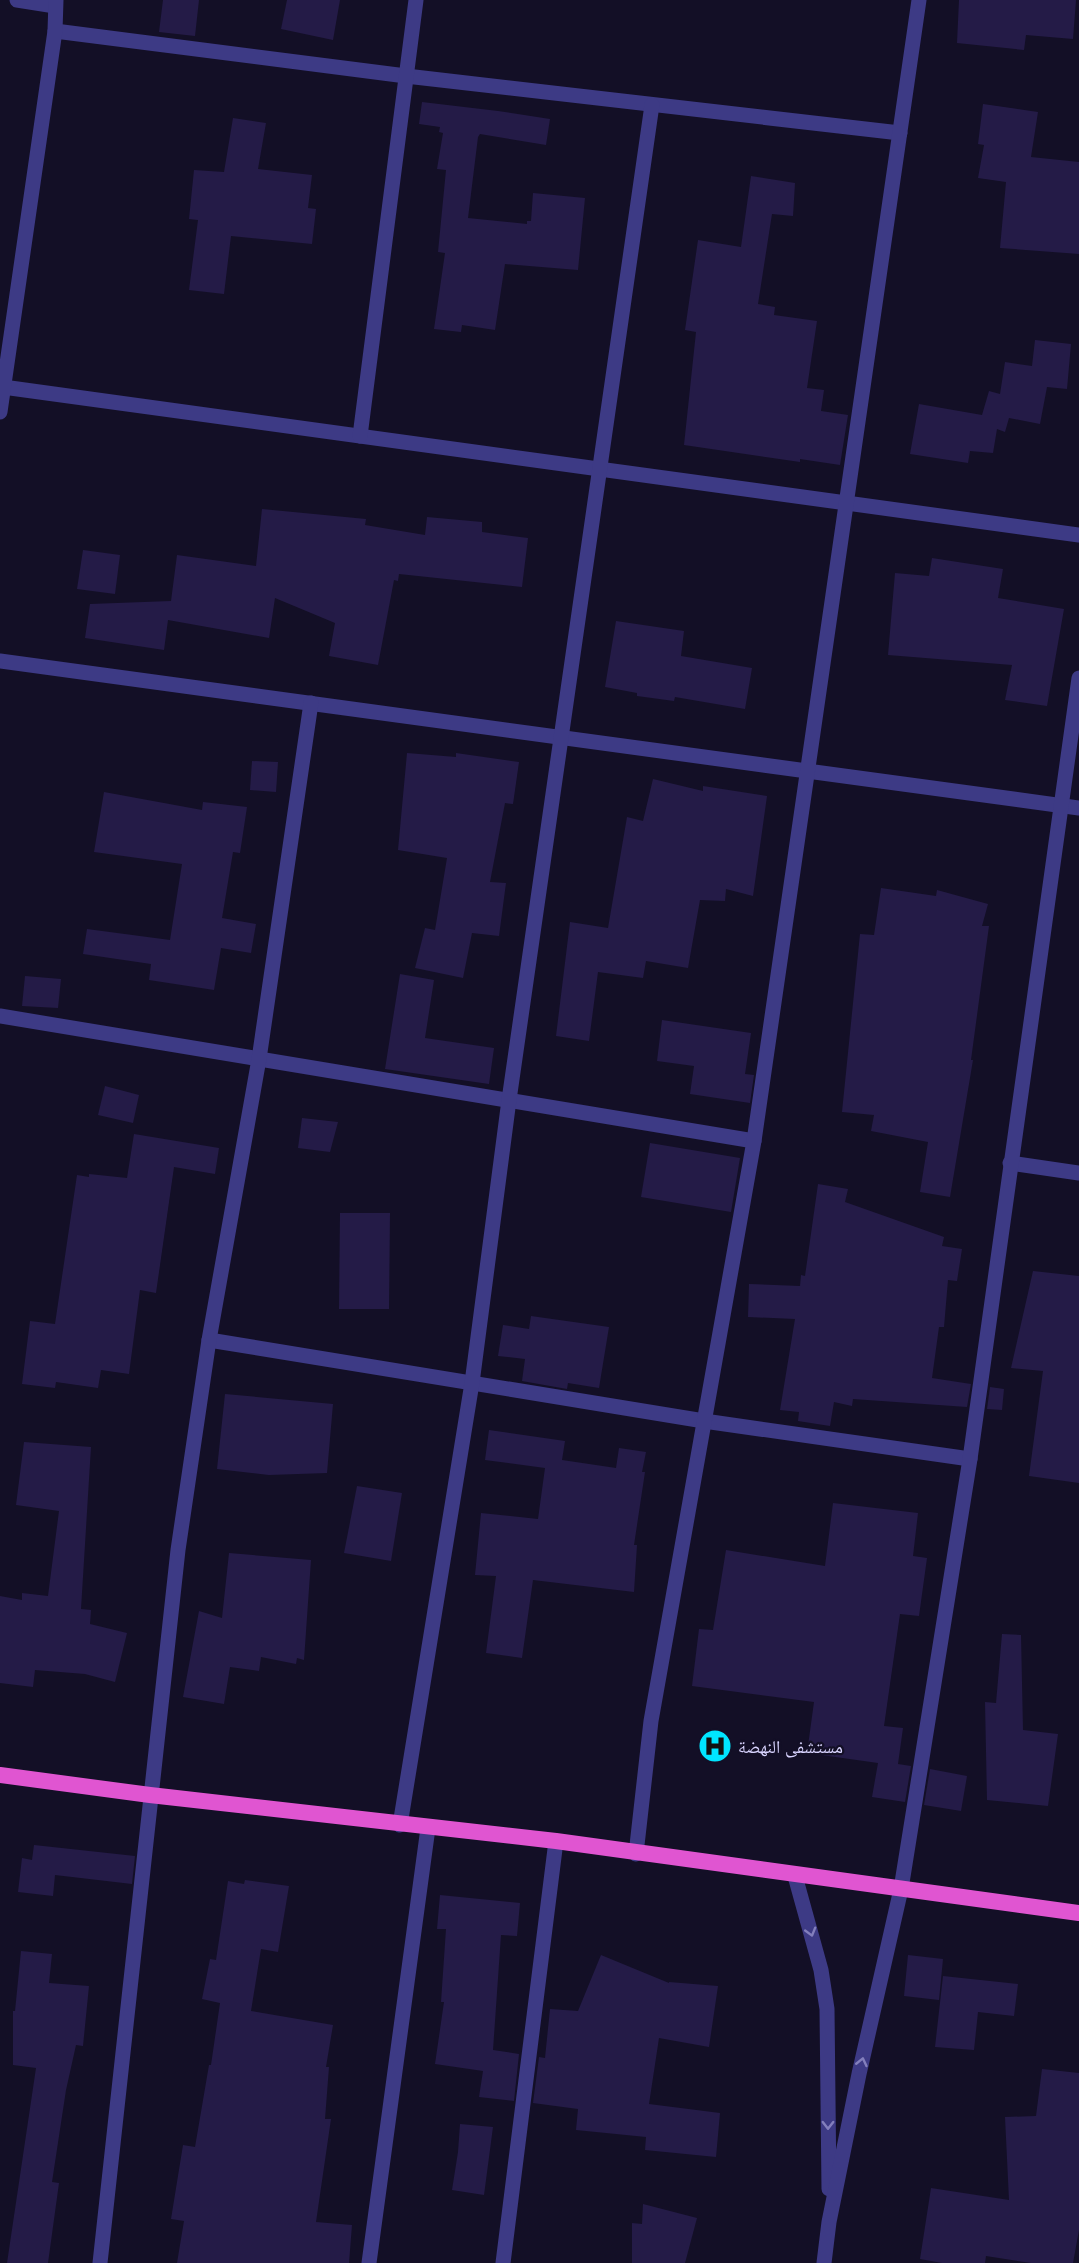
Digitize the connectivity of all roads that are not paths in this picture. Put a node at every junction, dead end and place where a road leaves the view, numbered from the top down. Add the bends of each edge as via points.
1 (17, 0) edge
2 (416, 0) edge
3 (919, 0) edge
4 (55, 3) edge
5 (55, 31) junction
6 (406, 76) junction
7 (652, 105) junction
8 (900, 133) junction
9 (3, 387) junction
10 (0, 412) edge
11 (360, 436) junction
12 (600, 469) junction
13 (847, 502) junction
14 (1079, 534) edge
15 (0, 661) edge
16 (1079, 678) edge
17 (311, 703) junction
18 (562, 737) junction
19 (807, 771) junction
20 (1061, 805) junction
21 (1079, 808) edge
22 (0, 1016) edge
23 (259, 1059) junction
24 (509, 1100) junction
25 (754, 1141) junction
26 (1010, 1163) junction
27 (1079, 1173) edge
28 (209, 1340) junction
29 (471, 1383) junction
30 (704, 1421) junction
31 (970, 1459) junction
32 (0, 1774) edge
33 (150, 1796) junction
34 (400, 1825) junction
35 (428, 1828) junction
36 (556, 1842) junction
37 (636, 1854) junction
38 (795, 1876) junction
39 (901, 1889) junction
40 (1079, 1913) edge
41 (829, 2222) junction
42 (100, 2263) edge
43 (369, 2263) edge
44 (503, 2263) edge
45 (824, 2263) edge

1 - 4 street
2 - 6 street
3 - 8 street
4 - 5 street
5 - 6 street
5 - 9 street
6 - 7 street
6 - 11 street
7 - 8 street
7 - 12 street
8 - 13 street
9 - 10 street
9 - 11 street
11 - 12 street
12 - 13 street
12 - 18 street
13 - 14 street
13 - 19 street
15 - 17 street
16 - 20 street
17 - 18 street
17 - 23 street
18 - 19 street
18 - 24 street
19 - 20 street
19 - 25 street
20 - 21 street
20 - 26 street
22 - 23 street
23 - 24 street
23 - 28 street
24 - 25 street
24 - 29 street
25 - 30 street
26 - 27 street
26 - 31 street
28 - 29 street
28 - 33 street via 178,1550
29 - 30 street
29 - 34 street
30 - 31 street
30 - 37 street via 651,1720
31 - 39 street
32 - 33 highway
33 - 34 highway
33 - 42 street
34 - 35 highway
35 - 36 highway
35 - 43 street
36 - 37 highway
36 - 44 street
37 - 38 highway
38 - 39 highway
38 -> 41 street via 822,1970 827,2009
39 - 40 highway
41 -> 39 street
41 - 45 street

